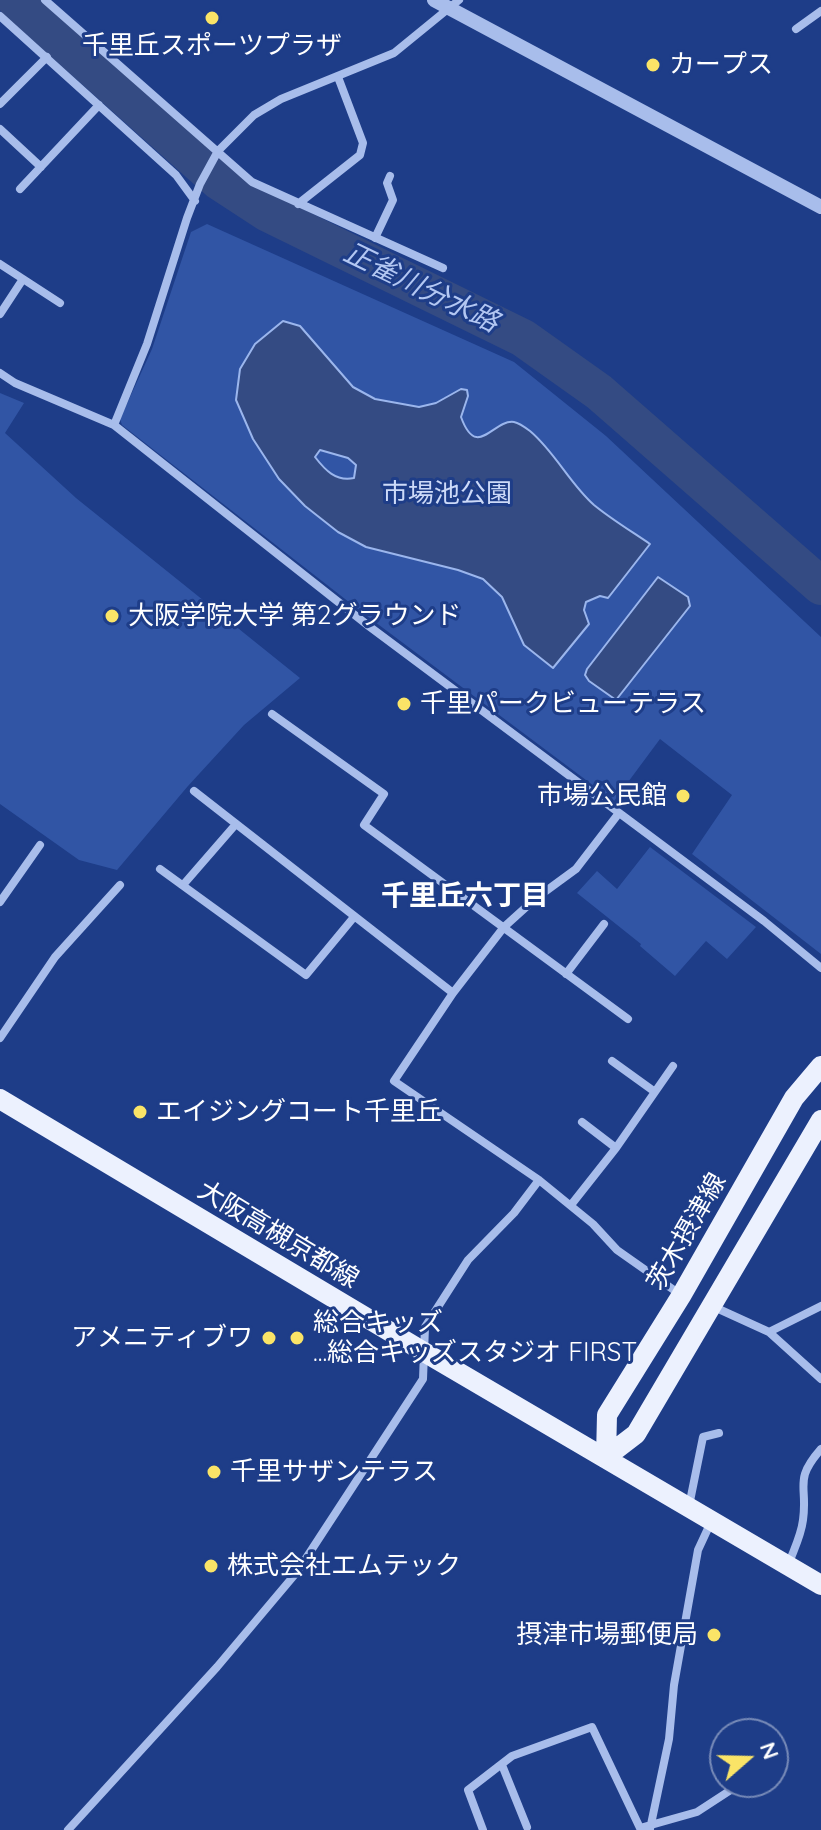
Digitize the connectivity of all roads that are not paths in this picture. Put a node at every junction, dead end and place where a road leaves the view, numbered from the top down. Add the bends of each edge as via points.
1 (45, 0) edge
2 (434, 0) edge
3 (454, 4) edge
4 (821, 11) edge
5 (0, 16) edge
6 (796, 29) dead end
7 (47, 57) junction
8 (338, 77) junction
9 (0, 104) edge
10 (99, 105) junction
11 (0, 129) edge
12 (218, 151) junction
13 (41, 167) junction
14 (390, 176) dead end
15 (20, 189) dead end
16 (195, 201) junction
17 (298, 204) junction
18 (821, 207) edge
19 (375, 238) junction
20 (0, 264) edge
21 (443, 268) dead end
22 (23, 279) junction
23 (60, 303) dead end
24 (0, 314) edge
25 (0, 373) edge
26 (114, 425) junction
27 (272, 714) dead end
28 (194, 791) dead end
29 (619, 813) junction
30 (236, 824) junction
31 (40, 845) dead end
32 (160, 869) dead end
33 (120, 885) dead end
34 (183, 885) junction
35 (0, 902) edge
36 (354, 917) junction
37 (604, 924) dead end
38 (504, 927) junction
39 (821, 968) edge
40 (566, 974) junction
41 (453, 993) junction
42 (628, 1019) dead end
43 (0, 1038) edge
44 (612, 1061) dead end
45 (673, 1066) dead end
46 (821, 1066) edge
47 (655, 1092) junction
48 (0, 1099) edge
49 (821, 1120) edge
50 (582, 1122) dead end
51 (616, 1148) junction
52 (539, 1180) junction
53 (571, 1205) junction
54 (681, 1296) junction
55 (711, 1306) junction
56 (821, 1306) edge
57 (769, 1332) junction
58 (424, 1352) junction
59 (821, 1379) edge
60 (719, 1433) dead end
61 (821, 1449) edge
62 (606, 1457) junction
63 (689, 1507) junction
64 (712, 1520) junction
65 (788, 1565) junction
66 (821, 1585) edge
67 (502, 1765) junction
68 (718, 1798) edge
69 (527, 1827) dead end
70 (650, 1827) edge
71 (68, 1830) edge
72 (483, 1830) edge

1 - 12 street
2 - 3 street
3 - 8 street via 394,53
3 - 18 street
4 - 6 street
5 - 7 street
7 - 9 street
7 - 10 street
8 - 12 street via 254,115
8 - 17 street via 363,143 360,155
10 - 13 street
10 - 16 street via 176,175
11 - 13 street
12 - 16 street
12 - 17 street via 252,182
13 - 15 street
14 - 19 street via 393,200
16 - 26 street
17 - 19 street
19 - 21 street
20 - 22 street
22 - 23 street
22 - 24 street
25 - 26 street
26 - 29 street via 370,627
27 - 38 street via 384,794 364,825
28 - 30 street
29 - 38 street via 576,869
29 - 39 street
30 - 34 street
30 - 36 street
31 - 35 street
32 - 34 street
33 - 43 street via 55,957
34 - 36 street via 306,975
36 - 41 street
37 - 40 street
38 - 40 street
38 - 41 street
40 - 42 street
41 - 52 street via 394,1081
44 - 47 street
45 - 47 street
46 - 54 main road, 茨木摂津線 via 794,1098
47 - 51 street
48 - 58 main road, 大阪高槻京都線
49 - 55 main road
50 - 51 street
51 - 53 street
52 - 53 street
52 - 58 street via 468,1260 425,1327
53 - 54 street via 617,1250
54 - 62 main road, 茨木摂津線 via 607,1415
55 - 57 street
55 - 62 main road via 636,1434
56 - 57 street
57 - 59 street
58 - 62 main road, 大阪高槻京都線
58 - 71 street via 423,1379 297,1572
60 - 63 street via 703,1437
61 - 65 street via 806,1466 802,1526
62 - 63 main road, 大阪高槻京都線
63 - 64 main road, 大阪高槻京都線
64 - 65 main road, 大阪高槻京都線
64 - 70 street via 698,1550
65 - 66 main road, 大阪高槻京都線
67 - 69 street
67 - 70 street via 512,1756 592,1727 640,1828
67 - 72 street via 468,1790
68 - 70 street via 697,1812

